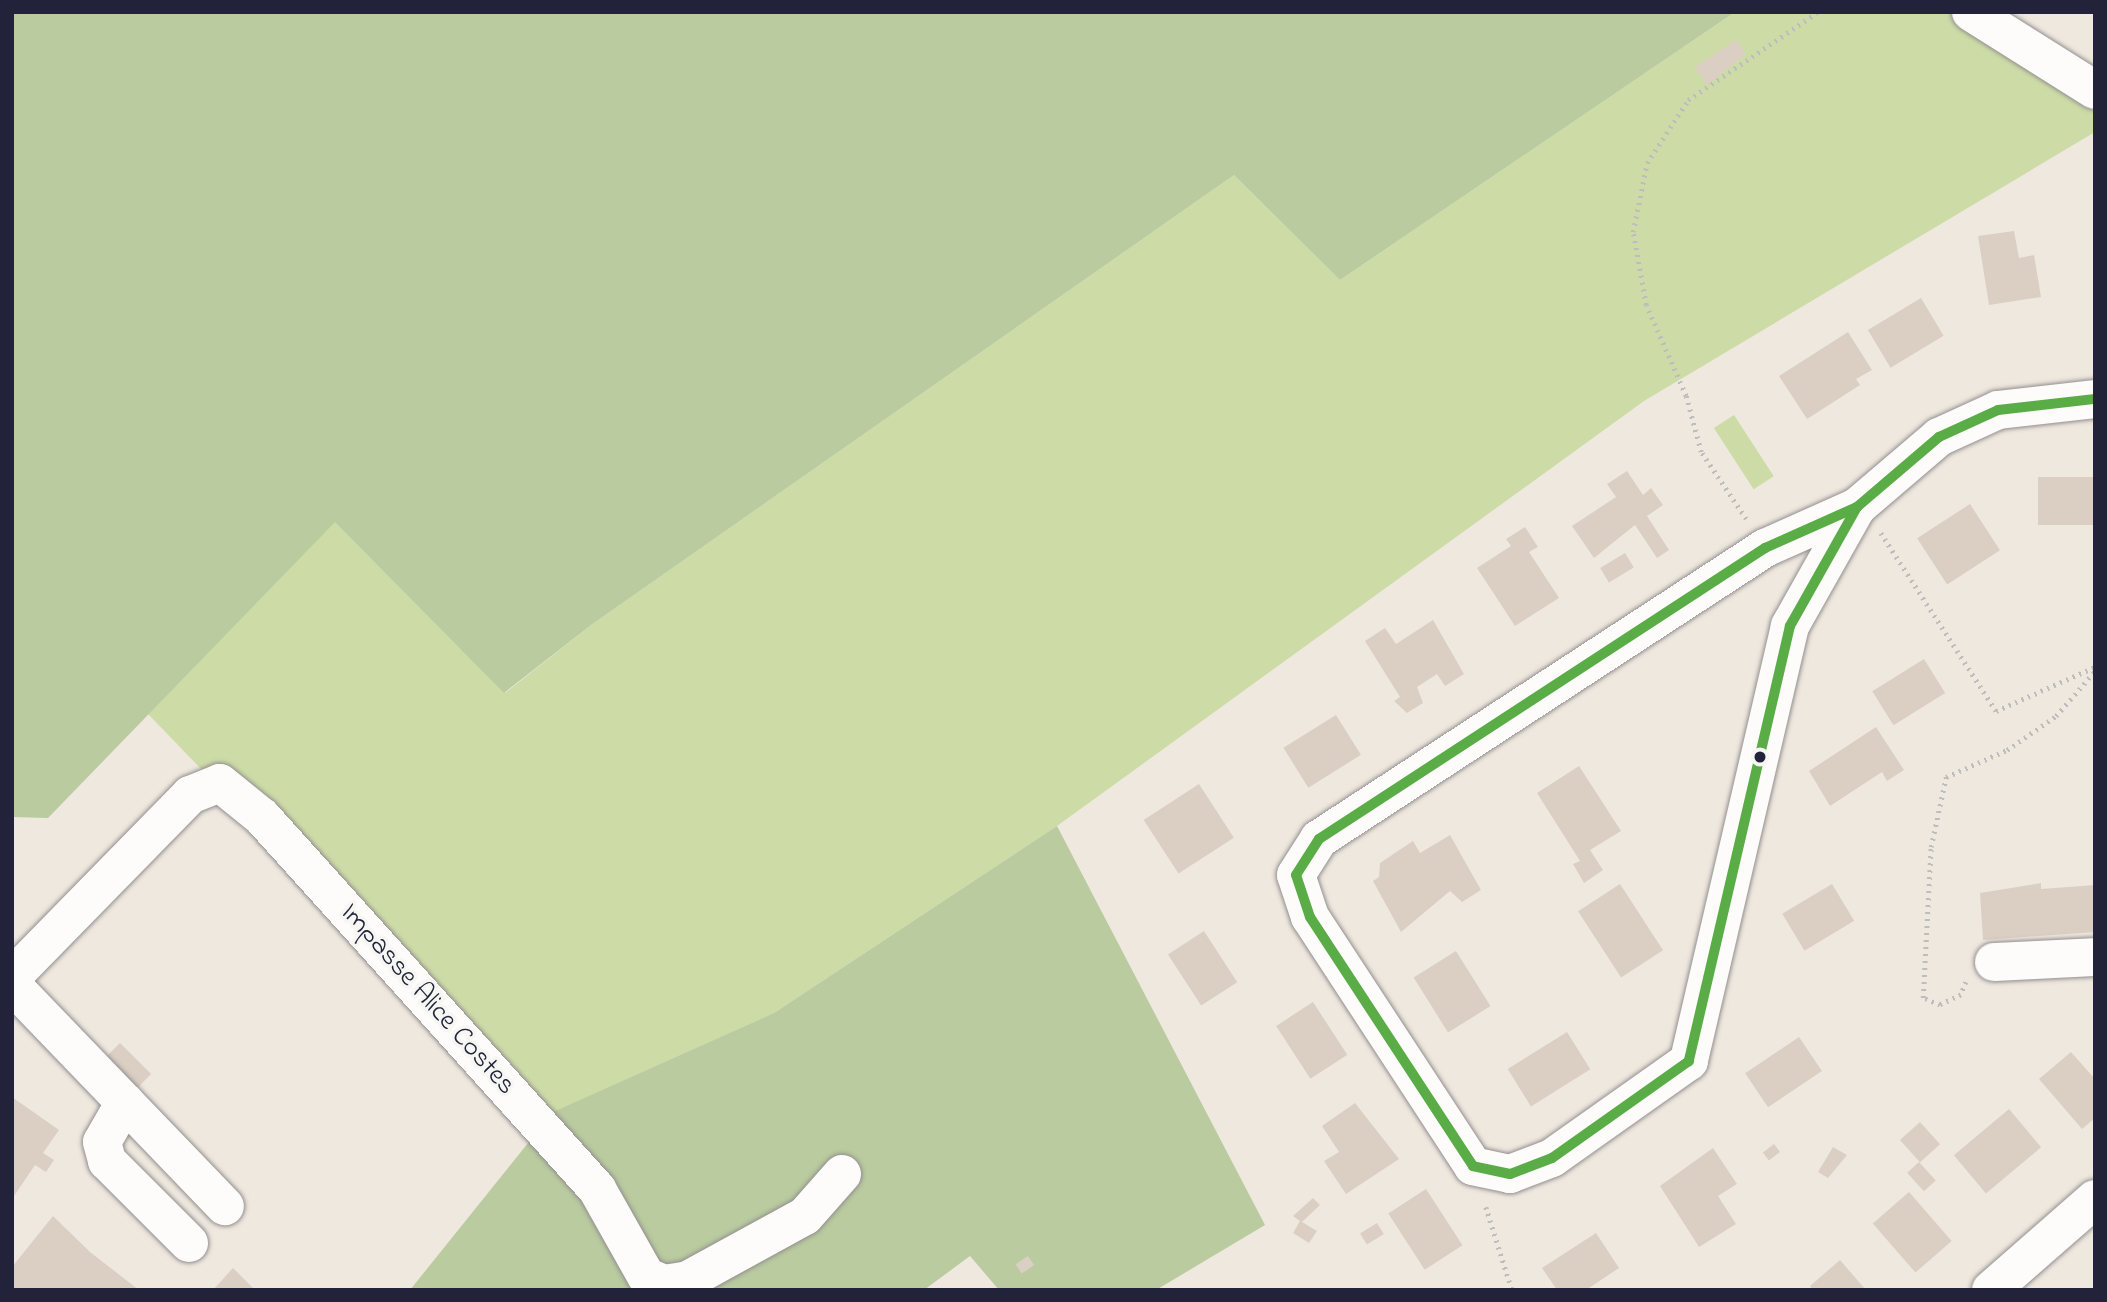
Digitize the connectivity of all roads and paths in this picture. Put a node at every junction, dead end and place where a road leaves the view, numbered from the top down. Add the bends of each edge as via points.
1 (1818, 12) edge
2 (1972, 12) edge
3 (2095, 90) edge
4 (2095, 399) edge
5 (1857, 507) junction
6 (1765, 548) junction
7 (2095, 669) edge
8 (2095, 957) edge
9 (1994, 962) joint
10 (12, 977) edge
11 (12, 985) edge
12 (125, 1102) junction
13 (1473, 1166) junction
14 (842, 1174) dead end
15 (2095, 1199) edge
16 (225, 1206) dead end
17 (189, 1243) dead end
18 (1512, 1290) edge
19 (1991, 1290) edge

1 - 6 path via 1688,100 1647,163 1633,232 1646,305 1686,396 1701,452
2 - 3 street
4 - 5 street via 1998,410 1951,431
5 - 6 street
5 - 7 path via 1890,541 1996,711
5 - 13 street via 1790,626 1689,1061 1552,1158 1510,1174
6 - 13 street via 1319,839 1296,875 1310,917
7 - 9 path via 2056,716 2007,750 1946,778 1931,847 1923,998 1940,1005 1961,995 1972,962
8 - 9 street
10 - 14 street, Impasse Alice Costes via 190,795 220,783 262,817 597,1189 646,1276 664,1284 688,1280 805,1216
11 - 12 street
12 - 16 street
12 - 17 street via 102,1142 107,1161
13 - 18 path
15 - 19 street

